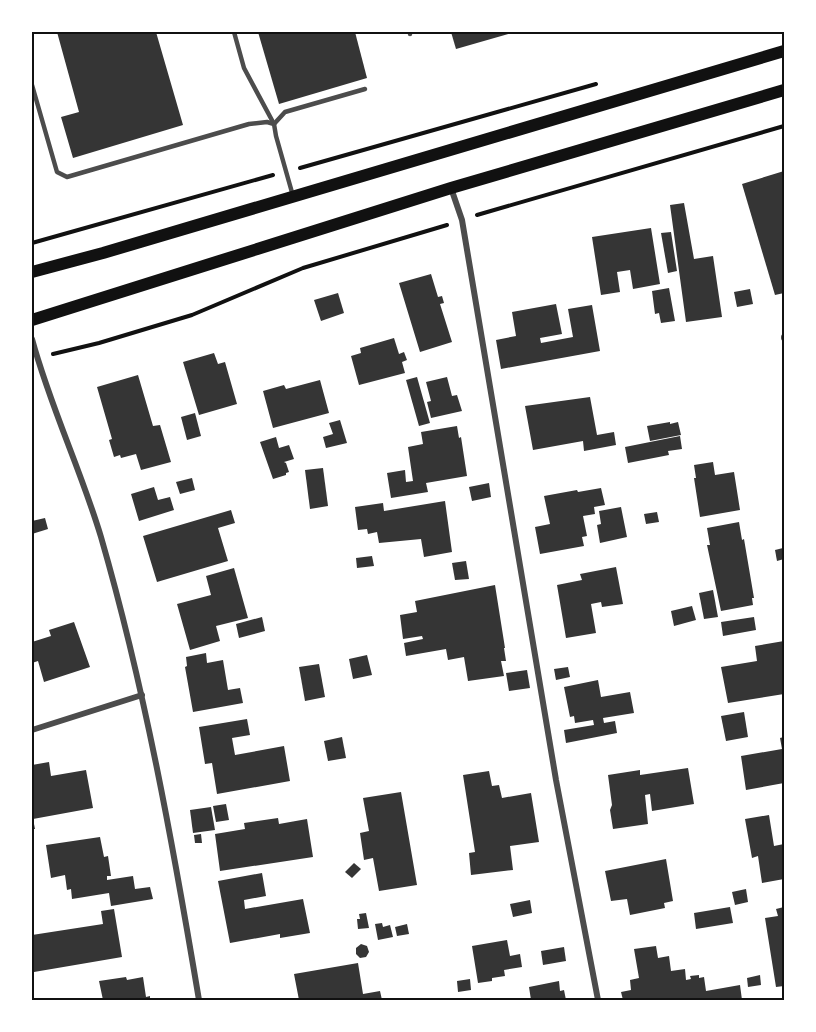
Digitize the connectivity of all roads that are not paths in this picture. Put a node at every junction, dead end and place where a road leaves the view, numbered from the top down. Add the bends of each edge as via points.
1 (234, 32) edge
2 (784, 51) edge
3 (32, 85) edge
4 (365, 89) dead end
5 (784, 90) edge
6 (274, 124) junction
7 (451, 188) junction
8 (293, 196) junction
9 (32, 272) edge
10 (32, 320) edge
11 (32, 339) edge
12 (142, 695) junction
13 (32, 730) edge
14 (198, 1000) edge
15 (598, 1000) edge

1 - 6 lane via 244,68
2 - 8 main road
3 - 6 lane via 57,172 67,177 249,124
4 - 6 lane via 285,112
5 - 7 main road
6 - 8 lane
7 - 10 main road
7 - 15 street via 462,220 556,780
8 - 9 main road
11 - 12 street via 100,535
12 - 13 street
12 - 14 street

